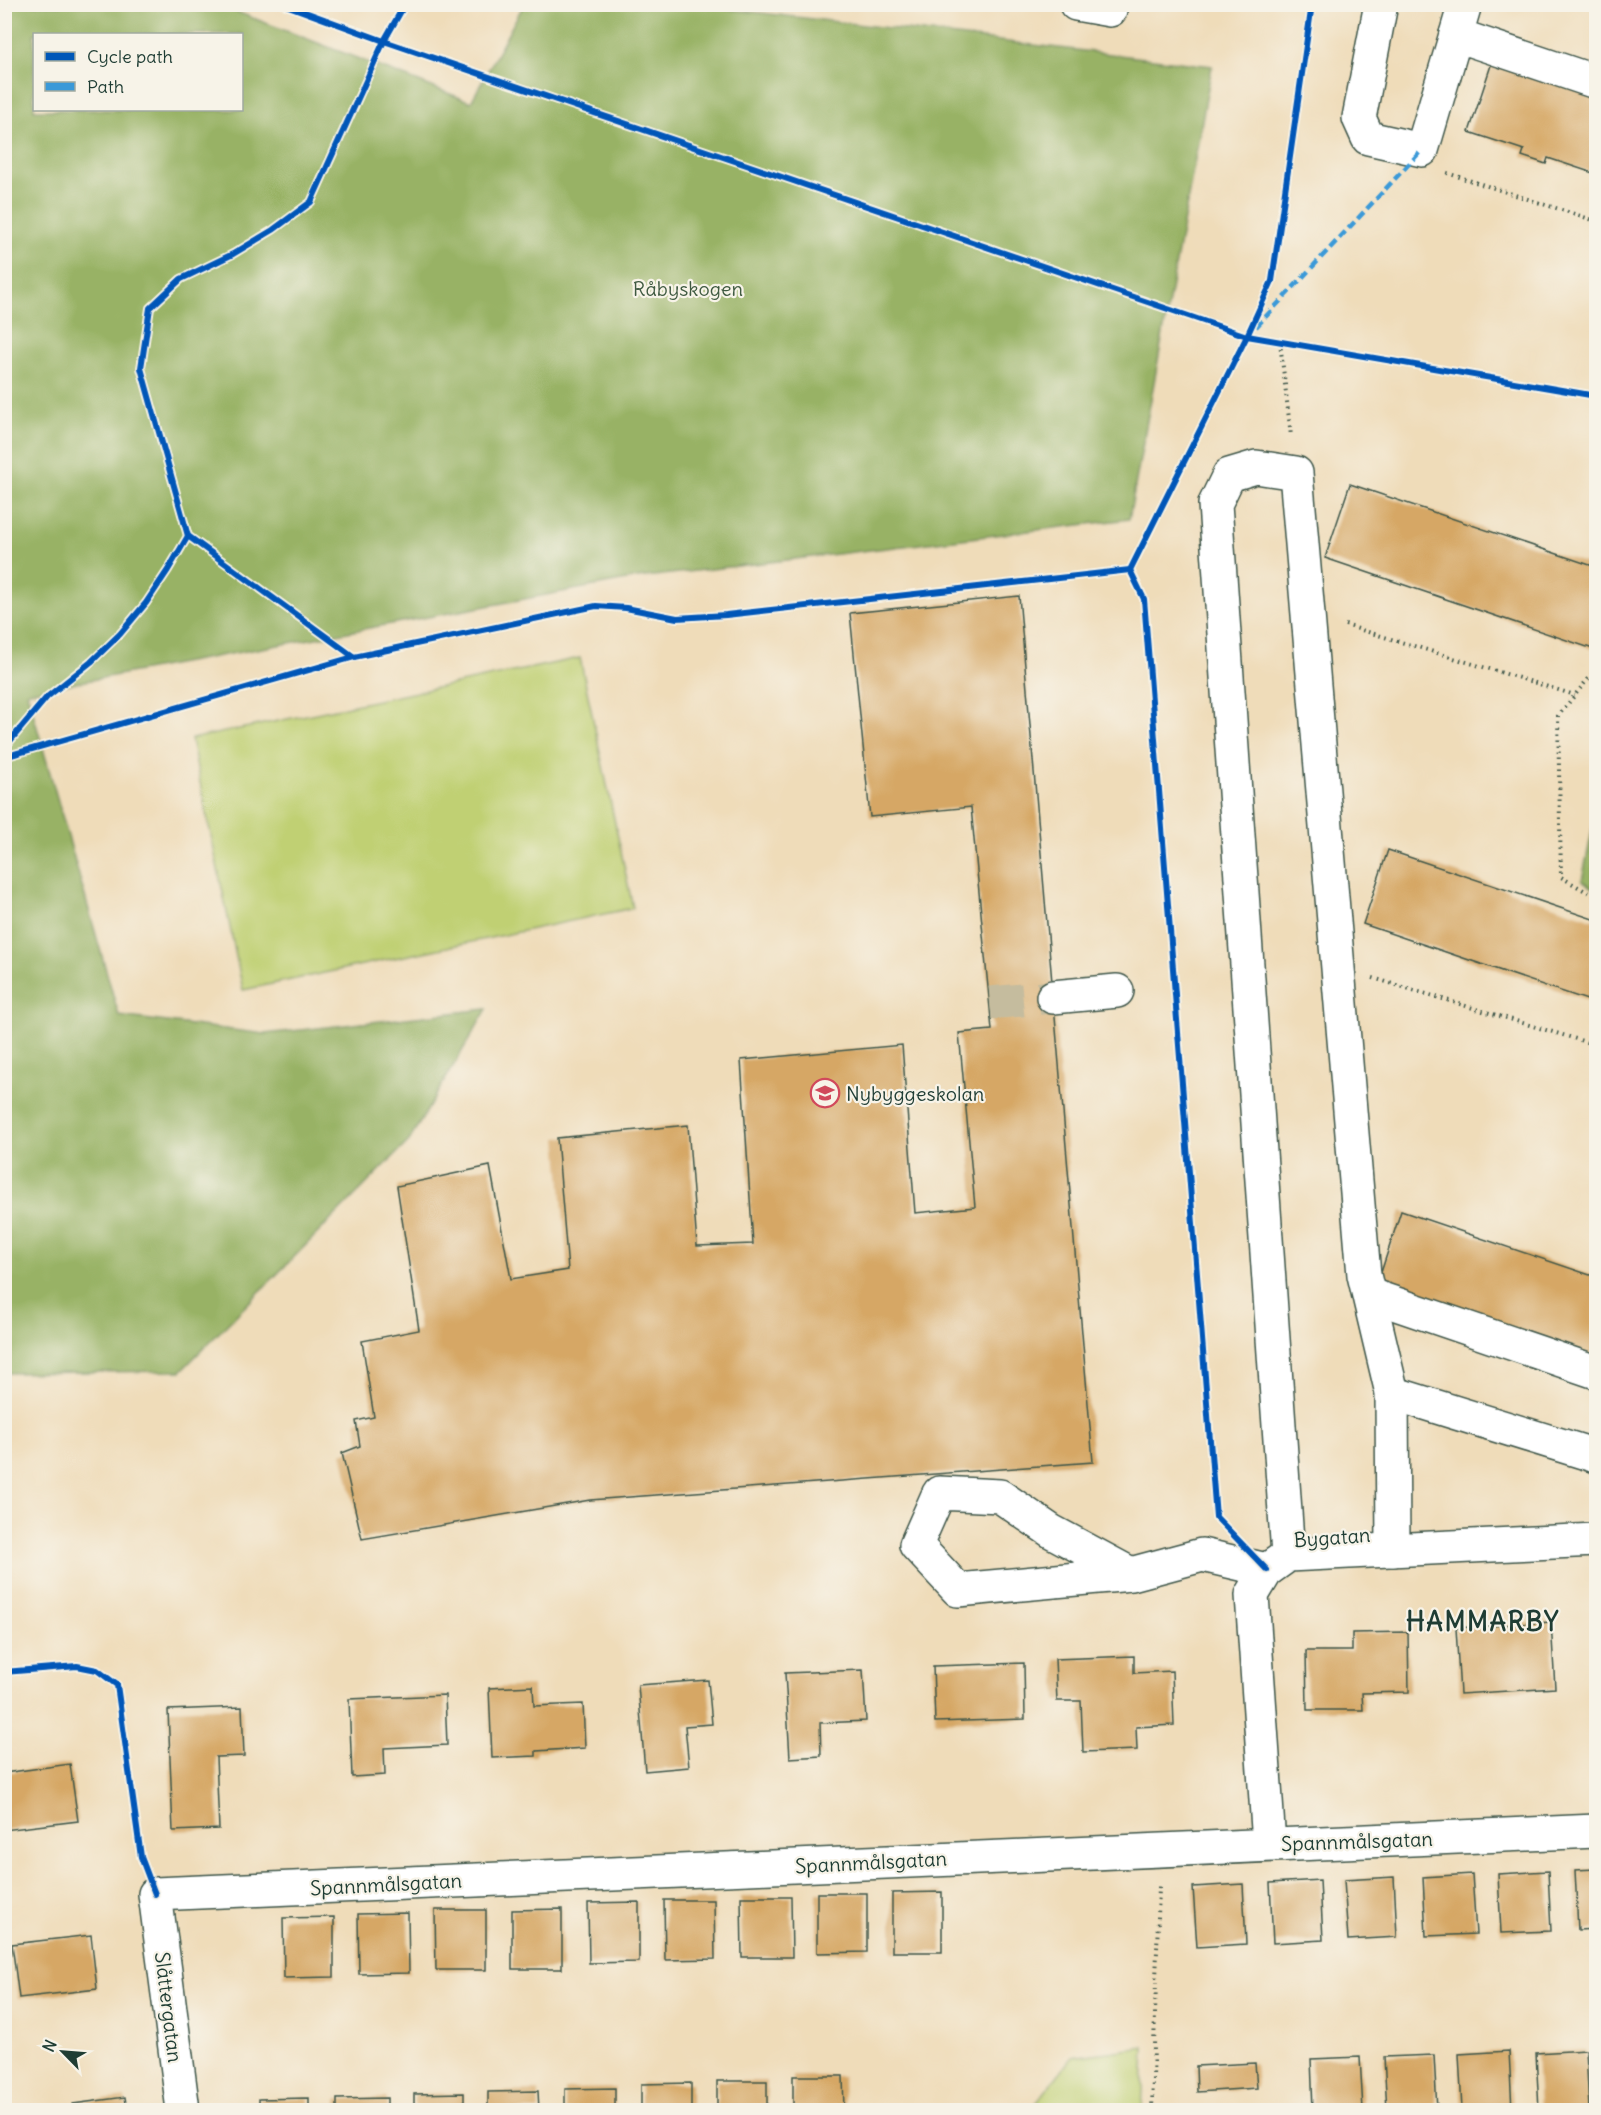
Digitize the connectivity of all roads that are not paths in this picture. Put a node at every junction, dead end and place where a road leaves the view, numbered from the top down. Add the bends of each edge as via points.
1 (1076, 4) edge
2 (1381, 4) edge
3 (1110, 9) dead end
4 (1461, 20) edge
5 (1596, 82) edge
6 (1117, 991) dead end
7 (1053, 997) tunnel mouth
8 (1370, 1295) junction
9 (1596, 1372) edge
10 (1392, 1393) junction
11 (1596, 1456) edge
12 (1596, 1540) edge
13 (1392, 1550) junction
14 (1278, 1562) junction
15 (1131, 1574) junction
16 (1596, 1831) edge
17 (1269, 1845) junction
18 (156, 1903) joint
19 (183, 2110) edge

1 - 3 street
2 - 4 street via 1359,118 1368,138 1422,150
4 - 5 street
6 - 7 street
8 - 9 street
8 - 10 street
8 - 14 street via 1364,1275 1296,473 1256,467 1229,475 1215,504
10 - 11 street
10 - 13 street
12 - 13 street, Bygatan
13 - 14 street, Bygatan
14 - 15 street, Bygatan via 1202,1555
14 - 17 street via 1252,1595
15 - 15 street, Bygatan via 1051,1531 1000,1496 939,1493 915,1545 958,1590
16 - 17 street, Spannmålsgatan
17 - 18 street, Spannmålsgatan via 155,1894
18 - 19 street, Slåttergatan

